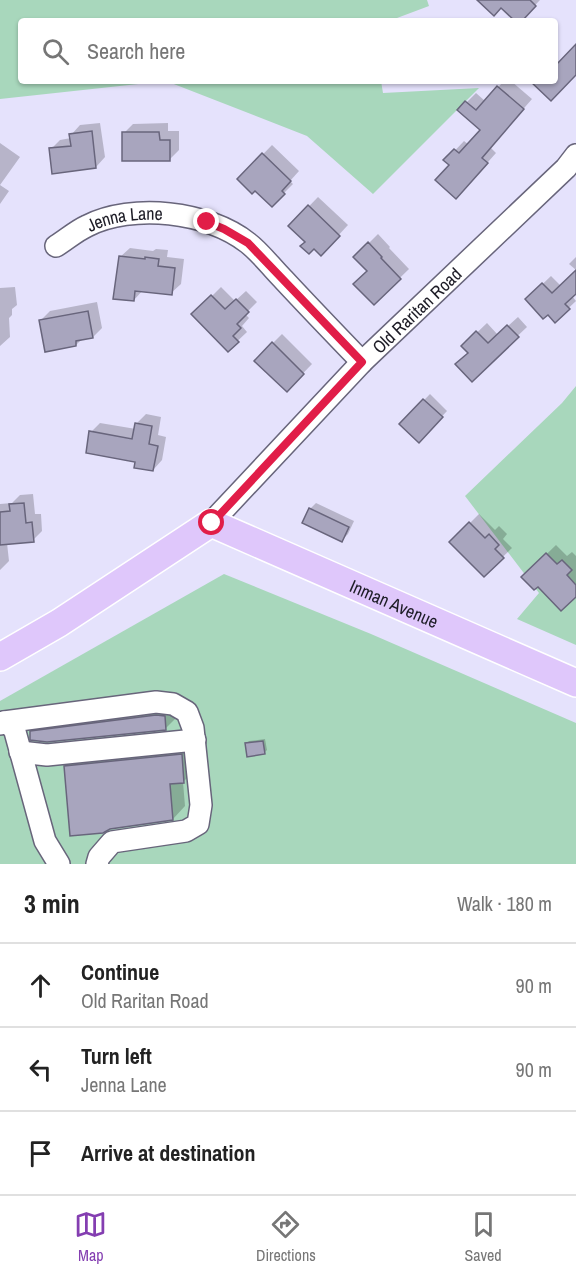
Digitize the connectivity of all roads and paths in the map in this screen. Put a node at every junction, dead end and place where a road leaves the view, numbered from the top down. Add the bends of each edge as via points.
1 (576, 155) edge
2 (56, 246) dead end
3 (362, 362) junction
4 (212, 523) junction
5 (0, 657) edge
6 (576, 682) edge
7 (2, 723) edge
8 (195, 740) junction
9 (20, 752) junction
10 (47, 755) junction
11 (27, 777) junction
12 (59, 864) edge
13 (97, 864) edge

1 - 3 street, Old Raritan Road
2 - 3 street, Jenna Lane via 86,226 120,216 155,213 207,222 248,243
3 - 4 street, Old Raritan Road
4 - 5 main road, Old Raritan Road
4 - 6 main road, Inman Avenue
7 - 8 street via 156,702 173,704 187,712
7 - 9 street via 14,728
8 - 10 street
8 - 13 street via 201,805 198,824 186,831 112,842
9 - 10 street
9 - 11 street
10 - 11 street
11 - 12 street via 45,841

